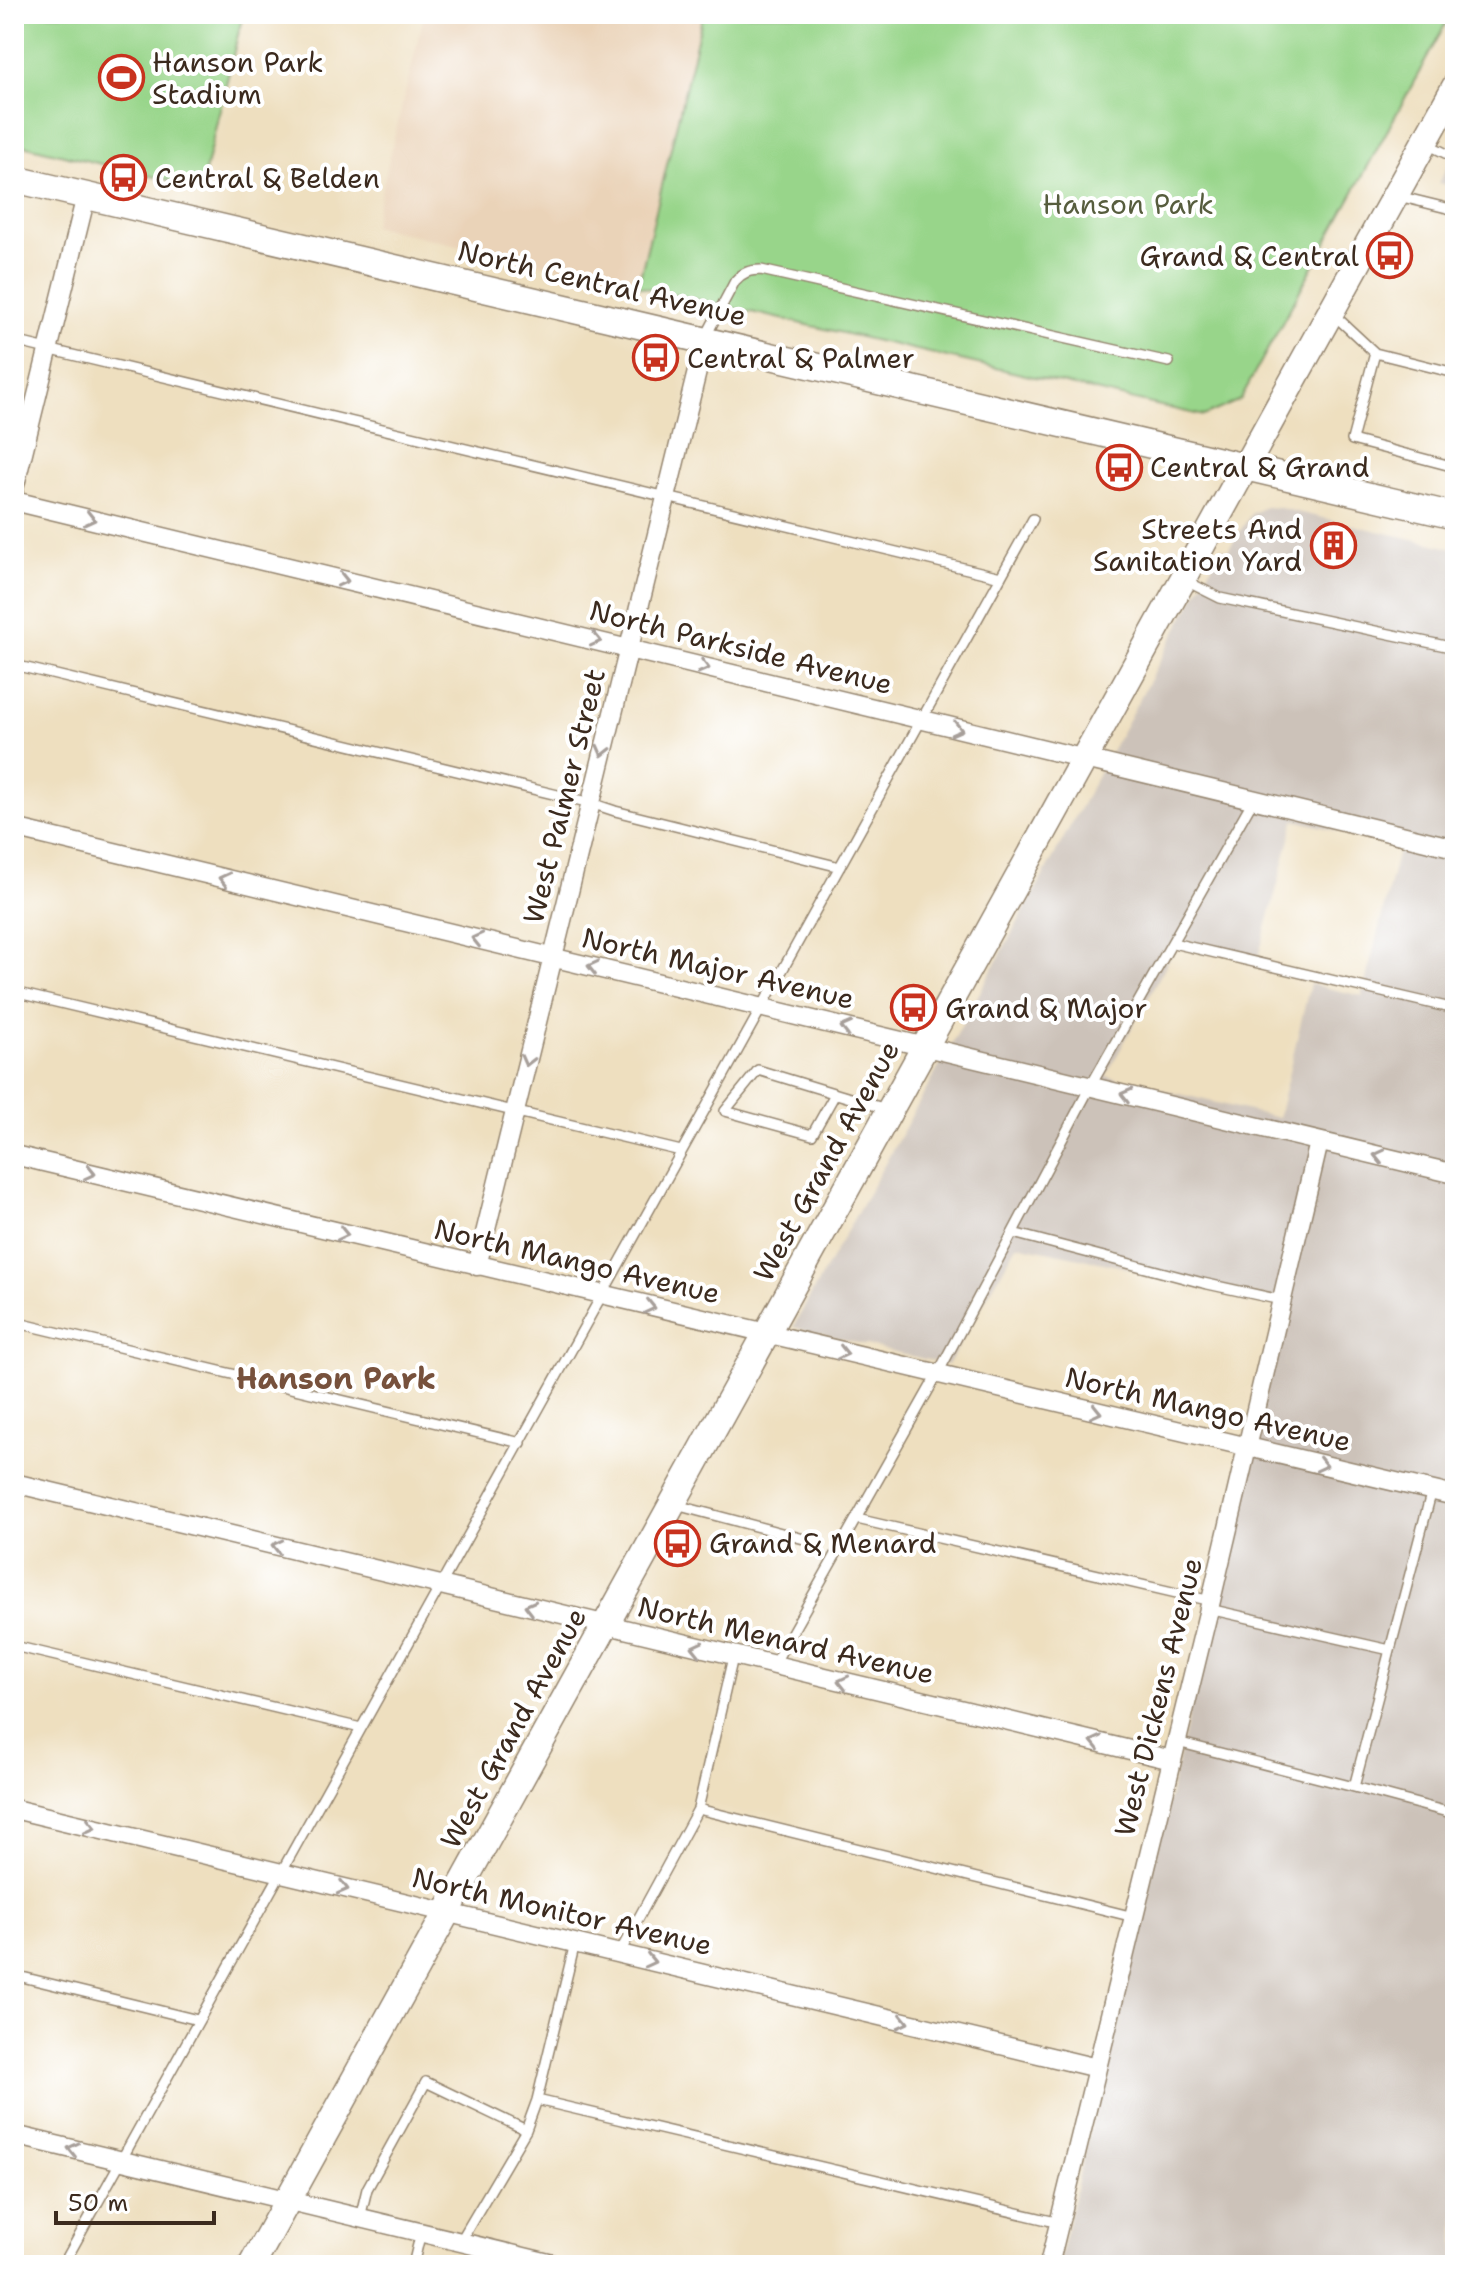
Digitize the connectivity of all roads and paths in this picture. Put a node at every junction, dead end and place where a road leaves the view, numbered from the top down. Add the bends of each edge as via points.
1 (1455, 87) edge
2 (1424, 142) junction
3 (1455, 158) edge
4 (14, 179) edge
5 (1394, 195) junction
6 (86, 196) junction
7 (1455, 210) edge
8 (1330, 311) junction
9 (705, 339) junction
10 (14, 341) edge
11 (48, 349) junction
12 (1375, 353) junction
13 (1169, 362) dead end
14 (1455, 373) edge
15 (1246, 467) junction
16 (1455, 467) edge
17 (14, 489) edge
18 (666, 495) junction
19 (14, 501) edge
20 (1455, 516) edge
21 (1033, 519) dead end
22 (1001, 577) junction
23 (1184, 580) junction
24 (629, 648) junction
25 (1455, 648) edge
26 (14, 665) edge
27 (922, 721) junction
28 (1084, 761) junction
29 (1253, 800) junction
30 (591, 803) junction
31 (14, 828) edge
32 (1455, 848) edge
33 (840, 867) junction
34 (1173, 943) junction
35 (553, 958) junction
36 (14, 992) edge
37 (761, 1007) junction
38 (1455, 1009) edge
39 (926, 1047) junction
40 (1090, 1087) junction
41 (835, 1094) junction
42 (891, 1110) junction
43 (515, 1111) junction
44 (1319, 1142) junction
45 (681, 1151) junction
46 (14, 1155) edge
47 (1455, 1174) edge
48 (1013, 1233) junction
49 (477, 1266) junction
50 (602, 1296) junction
51 (1281, 1300) junction
52 (14, 1322) edge
53 (767, 1335) junction
54 (937, 1375) junction
55 (521, 1443) junction
56 (1246, 1447) junction
57 (14, 1483) edge
58 (1432, 1490) junction
59 (1455, 1496) edge
60 (673, 1504) junction
61 (857, 1519) junction
62 (819, 1543) dead end
63 (441, 1585) junction
64 (1210, 1605) junction
65 (605, 1626) junction
66 (14, 1646) edge
67 (1390, 1650) junction
68 (733, 1657) junction
69 (773, 1666) junction
70 (361, 1728) junction
71 (1174, 1751) junction
72 (1354, 1787) junction
73 (14, 1809) edge
74 (698, 1809) junction
75 (1455, 1814) edge
76 (281, 1873) junction
77 (447, 1913) junction
78 (1134, 1917) junction
79 (575, 1943) junction
80 (619, 1954) junction
81 (14, 1975) edge
82 (198, 2020) junction
83 (1097, 2068) junction
84 (537, 2100) junction
85 (526, 2130) junction
86 (14, 2135) edge
87 (121, 2161) junction
88 (288, 2200) junction
89 (360, 2218) junction
90 (1060, 2223) junction
91 (421, 2232) junction
92 (460, 2242) junction
93 (63, 2265) edge
94 (252, 2265) edge
95 (413, 2265) edge
96 (557, 2265) edge
97 (1049, 2265) edge

1 - 2 main road, West Grand Avenue
2 - 3 lane
2 - 5 main road, West Grand Avenue
4 - 6 main road, North Central Avenue
5 - 7 lane
5 - 8 main road, West Grand Avenue
6 - 9 main road, North Central Avenue
6 - 11 street
8 - 12 lane
8 - 15 main road, West Grand Avenue
9 - 13 lane via 735,281 741,274 761,270
9 - 15 main road, North Central Avenue
9 - 18 street, West Palmer Street
10 - 11 lane
11 - 17 street
11 - 18 lane
12 - 14 lane
12 - 16 lane via 1352,440
15 - 20 main road, North Central Avenue
15 - 23 main road, West Grand Avenue
18 - 22 lane
18 - 24 street, West Palmer Street
19 -> 24 street, North Parkside Avenue
21 - 22 lane
22 - 27 lane
23 - 25 lane via 1220,598
23 - 28 main road, West Grand Avenue
24 -> 27 street, North Parkside Avenue
24 -> 30 street, West Palmer Street
26 - 30 lane
27 -> 28 street, North Parkside Avenue
27 - 33 lane
28 - 29 street, North Parkside Avenue
28 - 39 main road, West Grand Avenue
29 - 32 street, North Parkside Avenue
29 - 34 lane
30 - 33 lane
30 - 35 street, West Palmer Street
35 -> 31 street, North Major Avenue
33 - 37 lane
34 - 38 lane
34 - 40 lane
37 -> 35 street, North Major Avenue
35 -> 43 street, West Palmer Street
36 - 43 lane
39 -> 37 street, North Major Avenue
37 - 45 lane
39 - 40 street, North Major Avenue
39 - 42 main road, West Grand Avenue
44 -> 40 street, North Major Avenue
40 - 48 lane
41 - 41 lane via 758,1070 725,1111 812,1135
41 - 42 lane
42 - 53 main road, West Grand Avenue
43 - 45 lane
43 - 49 street, West Palmer Street
47 -> 44 street, North Major Avenue
44 - 51 street, West Dickens Avenue
45 - 50 lane
46 -> 49 street, North Mango Avenue
48 - 51 lane
48 - 54 lane
49 - 50 street, North Mango Avenue
50 -> 53 street, North Mango Avenue
50 - 55 lane
51 - 56 street, West Dickens Avenue
52 - 55 lane
53 -> 54 street, North Mango Avenue
53 - 60 main road, West Grand Avenue
54 -> 56 street, North Mango Avenue
54 - 61 lane
55 - 63 lane
56 -> 58 street, North Mango Avenue
56 - 64 street, West Dickens Avenue
63 -> 57 street, North Menard Avenue
58 - 59 street, North Mango Avenue
58 - 67 lane
60 - 62 lane
60 - 65 main road, West Grand Avenue
61 - 64 lane
61 - 69 lane
65 -> 63 street, North Menard Avenue
63 - 70 lane
64 - 67 lane
64 - 71 street, West Dickens Avenue
68 -> 65 street, North Menard Avenue
65 - 77 main road, West Grand Avenue
66 - 70 lane
67 - 72 lane
68 - 69 street, North Menard Avenue
68 - 74 lane
71 -> 69 street, North Menard Avenue
70 - 76 lane
71 - 72 lane
71 - 78 street, West Dickens Avenue
72 - 75 lane
73 -> 76 street, North Monitor Avenue
74 - 78 lane
74 - 80 lane
76 -> 77 street, North Monitor Avenue
76 - 82 lane
77 - 79 street, North Monitor Avenue
77 - 88 main road, West Grand Avenue
78 - 83 street, West Dickens Avenue
79 - 80 street, North Monitor Avenue
79 - 84 lane
80 -> 83 street, North Monitor Avenue
81 - 82 lane
82 - 87 lane
83 - 90 street, West Dickens Avenue
84 - 85 lane
84 - 90 lane
85 - 89 lane via 426,2082 367,2189
85 - 92 lane
87 -> 86 street
87 - 88 street
87 - 93 lane
88 - 89 street
88 - 94 main road, West Grand Avenue
89 - 91 street
90 - 97 street, West Dickens Avenue
91 - 92 street
91 - 95 lane
92 - 96 street

